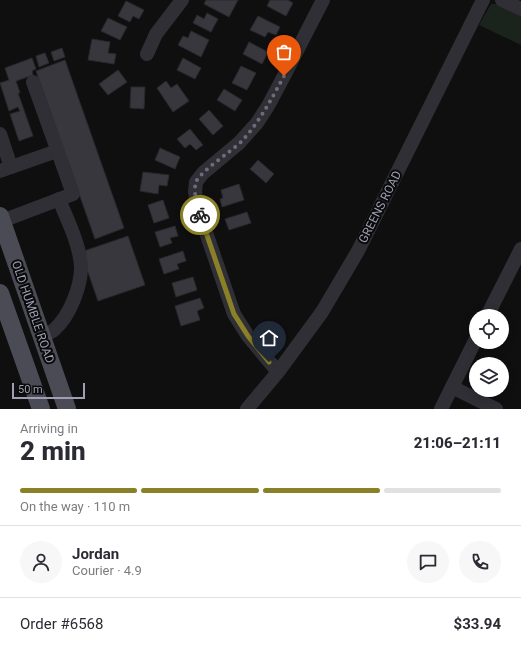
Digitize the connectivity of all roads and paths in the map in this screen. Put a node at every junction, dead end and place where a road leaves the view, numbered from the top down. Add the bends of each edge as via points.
1 (182, 0) edge
2 (323, 0) edge
3 (483, 0) edge
4 (502, 0) edge
5 (521, 9) edge
6 (147, 54) dead end
7 (33, 82) dead end
8 (0, 134) edge
9 (57, 151) junction
10 (6, 169) edge
11 (59, 199) junction
12 (1, 218) edge
13 (521, 249) edge
14 (0, 292) edge
15 (491, 309) edge
16 (3, 311) edge
17 (42, 337) junction
18 (471, 349) edge
19 (278, 372) junction
20 (452, 387) junction
21 (251, 404) edge
22 (41, 409) edge
23 (67, 409) edge
24 (240, 409) edge
25 (441, 409) edge
26 (496, 409) edge

1 - 6 street via 156,34
2 - 19 street via 257,123 240,143 203,173 196,182 195,192 200,217 234,314 248,336
3 - 19 street, GREENS ROAD via 358,251 322,312
4 - 5 street
7 - 9 street
8 - 10 street
9 - 10 street
9 - 11 street via 73,194
11 - 12 street
11 - 17 street via 76,244 81,267 70,310 55,330
12 - 17 main road, OLD HUMBLE ROAD
13 - 15 street
14 - 16 main road, OLD HUMBLE ROAD
16 - 22 main road, OLD HUMBLE ROAD
17 - 23 main road, OLD HUMBLE ROAD
18 - 20 street
19 - 21 street, GREENS ROAD
20 - 25 street
20 - 26 street
21 - 24 street, GREENS ROAD

